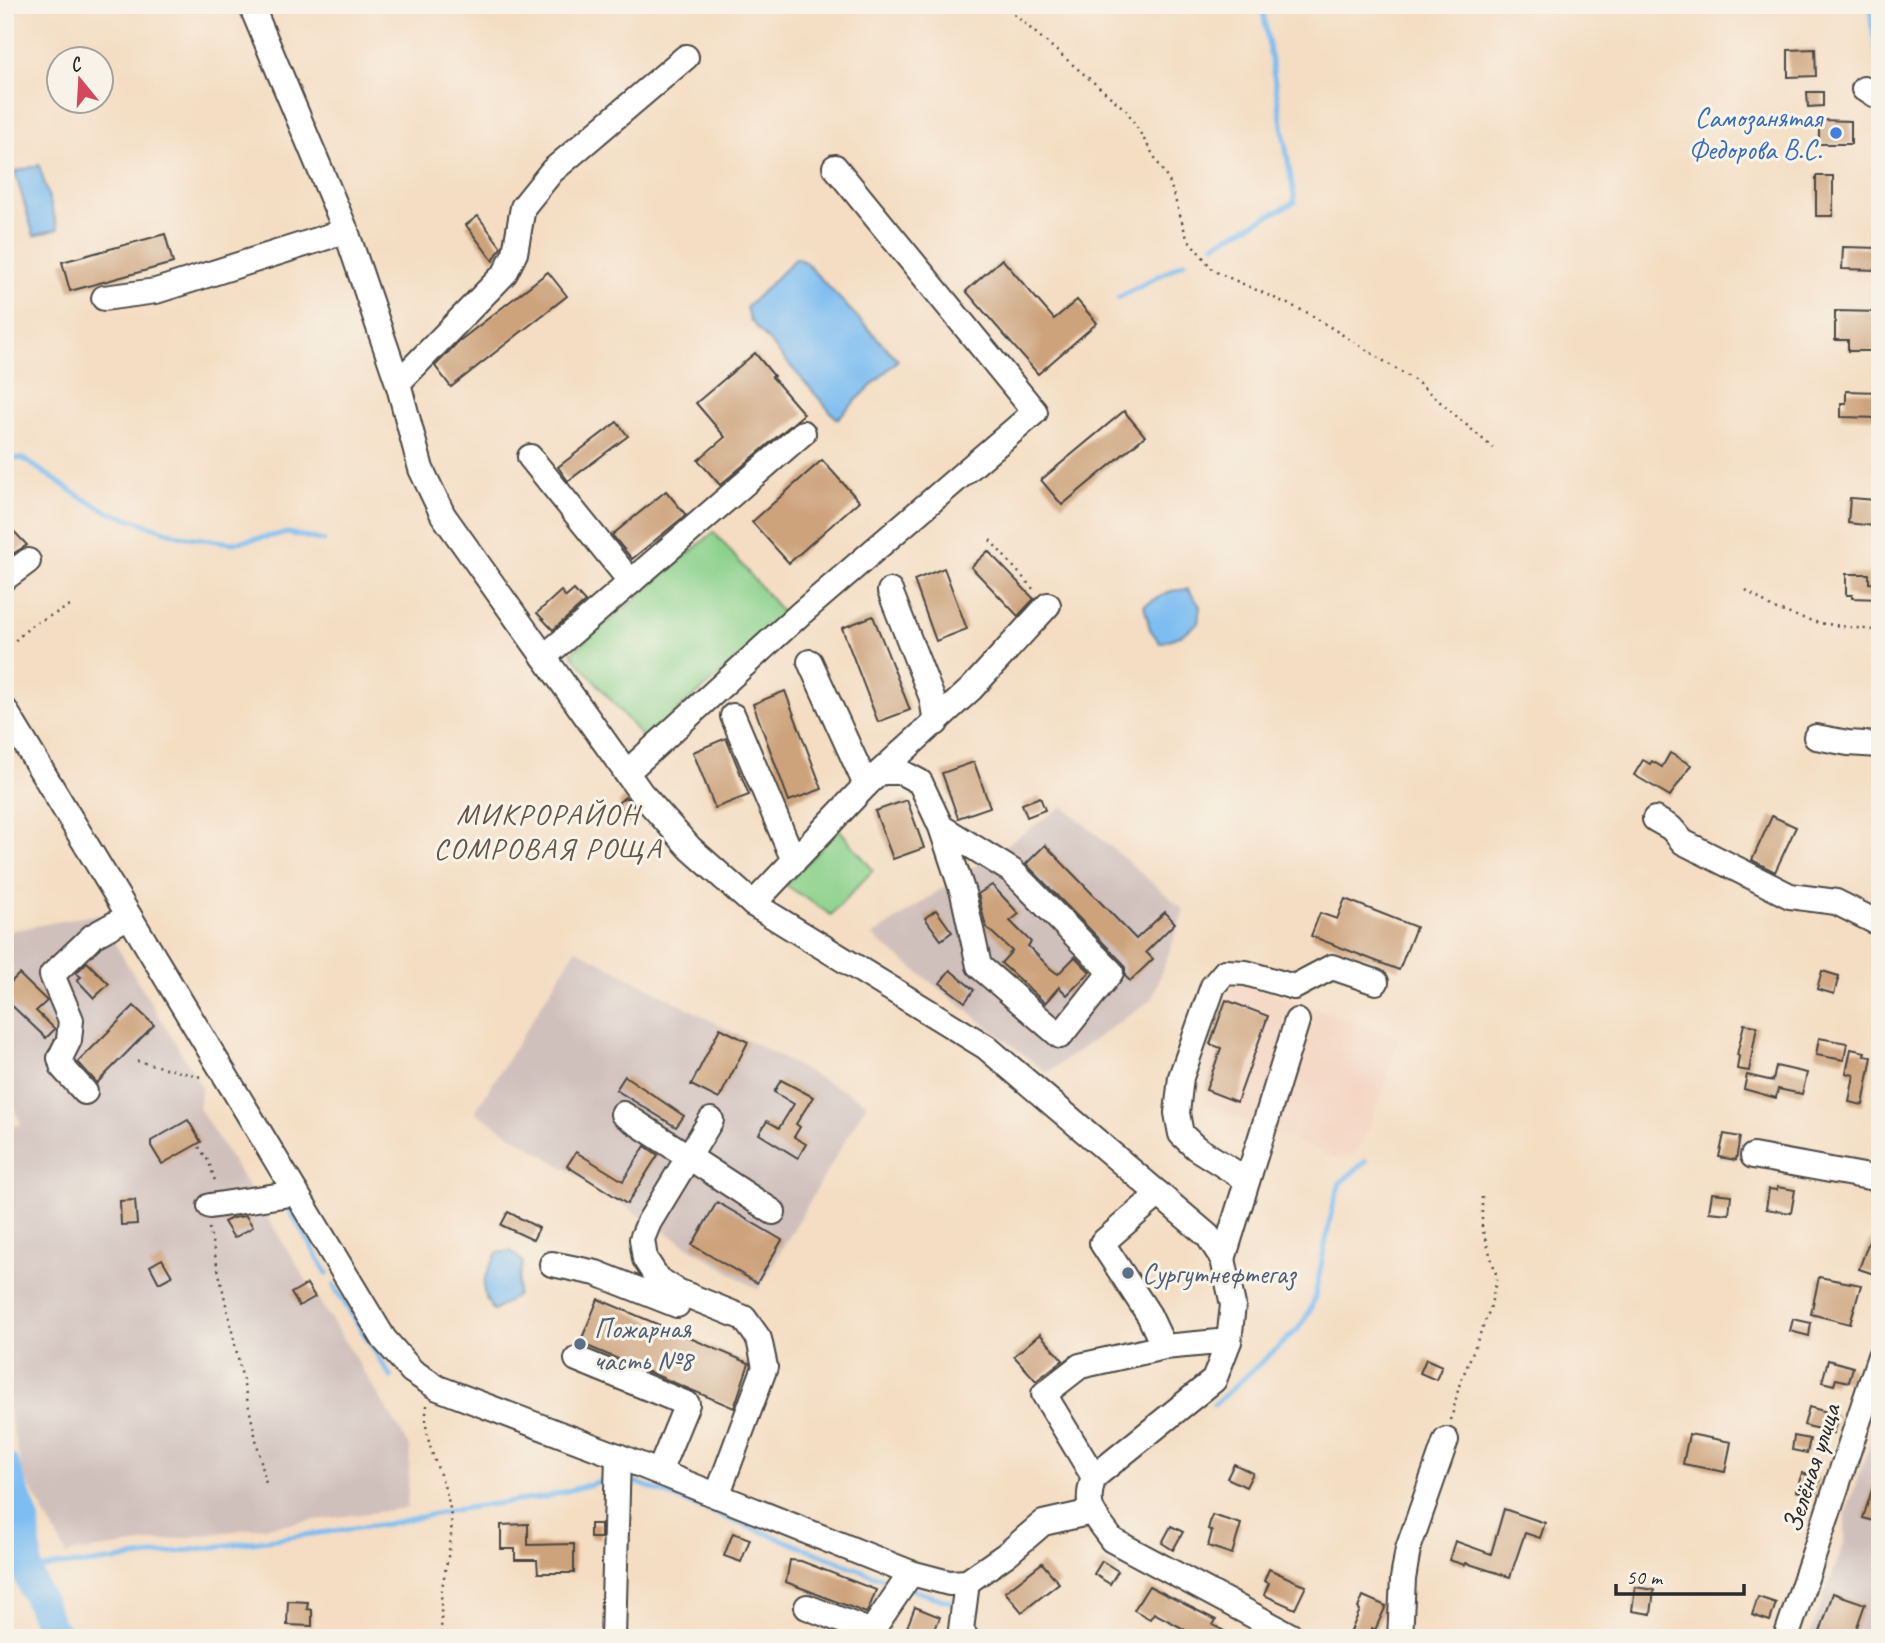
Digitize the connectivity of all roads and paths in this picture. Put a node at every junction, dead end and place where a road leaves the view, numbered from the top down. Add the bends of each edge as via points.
1 (251, 5) edge
2 (1003, 5) edge
3 (686, 57) dead end
4 (835, 167) dead end
5 (346, 231) junction
6 (104, 298) dead end
7 (398, 383) junction
8 (803, 433) dead end
9 (1493, 448) dead end
10 (530, 457) dead end
11 (990, 540) dead end
12 (28, 561) dead end
13 (5, 578) edge
14 (631, 582) junction
15 (1746, 590) dead end
16 (890, 591) dead end
17 (1048, 605) joint
18 (70, 606) dead end
19 (1880, 631) edge
20 (5, 650) edge
21 (544, 657) junction
22 (810, 663) dead end
23 (5, 709) edge
24 (733, 716) dead end
25 (936, 723) junction
26 (1815, 737) dead end
27 (1880, 745) edge
28 (626, 773) junction
29 (874, 778) junction
30 (1655, 819) dead end
31 (941, 827) junction
32 (794, 861) junction
33 (753, 904) junction
34 (129, 916) junction
35 (1880, 924) edge
36 (1376, 982) dead end
37 (1297, 1021) dead end
38 (137, 1061) dead end
39 (224, 1073) junction
40 (85, 1092) dead end
41 (623, 1114) dead end
42 (710, 1120) dead end
43 (199, 1147) dead end
44 (1754, 1156) dead end
45 (688, 1157) junction
46 (1880, 1179) edge
47 (1247, 1180) junction
48 (1482, 1192) dead end
49 (296, 1193) junction
50 (1159, 1194) junction
51 (210, 1206) junction
52 (773, 1212) dead end
53 (1223, 1259) junction
54 (552, 1264) dead end
55 (759, 1339) junction
56 (1229, 1341) junction
57 (1164, 1347) junction
58 (1880, 1356) edge
59 (578, 1359) dead end
60 (438, 1388) junction
61 (1447, 1440) joint
62 (618, 1456) junction
63 (659, 1472) junction
64 (1094, 1476) junction
65 (266, 1484) dead end
66 (716, 1496) junction
67 (1092, 1512) junction
68 (911, 1573) junction
69 (967, 1582) junction
70 (807, 1608) dead end
71 (868, 1635) edge
72 (961, 1635) edge
73 (441, 1638) edge
74 (612, 1638) edge
75 (1295, 1638) edge
76 (1400, 1638) edge
77 (1786, 1638) edge

1 - 5 street
2 - 9 path via 1127,111 1170,183 1187,238 1214,271 1308,313 1417,382
3 - 7 street via 552,171 523,207 515,253 505,273
4 - 28 street via 1035,412 800,614
5 - 6 street via 156,291
5 - 7 street
7 - 21 street via 421,469 443,515
8 - 14 street
10 - 14 street
11 - 17 path
12 - 13 street
14 - 21 street
15 - 19 path via 1774,609 1819,623
16 - 25 street via 932,698
17 - 25 street
18 - 20 path via 32,625
21 - 28 street
22 - 29 street
23 - 34 street
24 - 32 street
25 - 29 street
26 - 27 street
28 - 33 street via 690,848
29 - 31 street via 901,772 920,782
29 - 32 street
30 - 35 street via 1683,842 1790,896 1836,902
31 - 31 street via 964,893 979,965 1060,1036 1111,972 1012,872
32 - 33 street
33 - 50 street via 986,1047
34 - 39 street
34 - 40 street via 93,936 51,975 71,1020 69,1040 60,1058 62,1068
36 - 47 street via 1332,967 1294,988 1246,973 1225,972 1213,986 1181,1077 1177,1113 1181,1135
37 - 47 street
38 - 39 path via 210,1079
39 - 49 street
41 - 45 street
42 - 45 street
43 - 51 path via 216,1182
44 - 46 street
45 - 52 street
45 - 55 street via 649,1222 642,1239 645,1259 658,1279 677,1292 744,1318
47 - 53 street
48 - 61 path via 1482,1228 1497,1277 1490,1310 1459,1386
49 - 51 street
49 - 60 street via 384,1339 412,1371
50 - 53 street via 1208,1236
50 - 57 street via 1102,1243 1149,1315
51 - 65 path via 209,1226
53 - 56 street via 1233,1305
54 - 55 street via 596,1273
55 - 66 street via 765,1367
56 - 57 street
56 - 64 street via 1214,1380
57 - 64 street via 1080,1366 1044,1394
58 - 77 street, Зелёная улица
59 - 63 street via 687,1404
60 - 62 street
60 - 73 path via 428,1402 424,1422 452,1521
61 - 76 street via 1408,1549
62 - 63 street
62 - 74 street
63 - 66 street
64 - 67 street via 1088,1494
66 - 68 street
67 - 69 street via 1043,1523
67 - 75 street via 1112,1540
68 - 69 street via 949,1583
68 - 71 street
69 - 72 street
70 - 71 street

